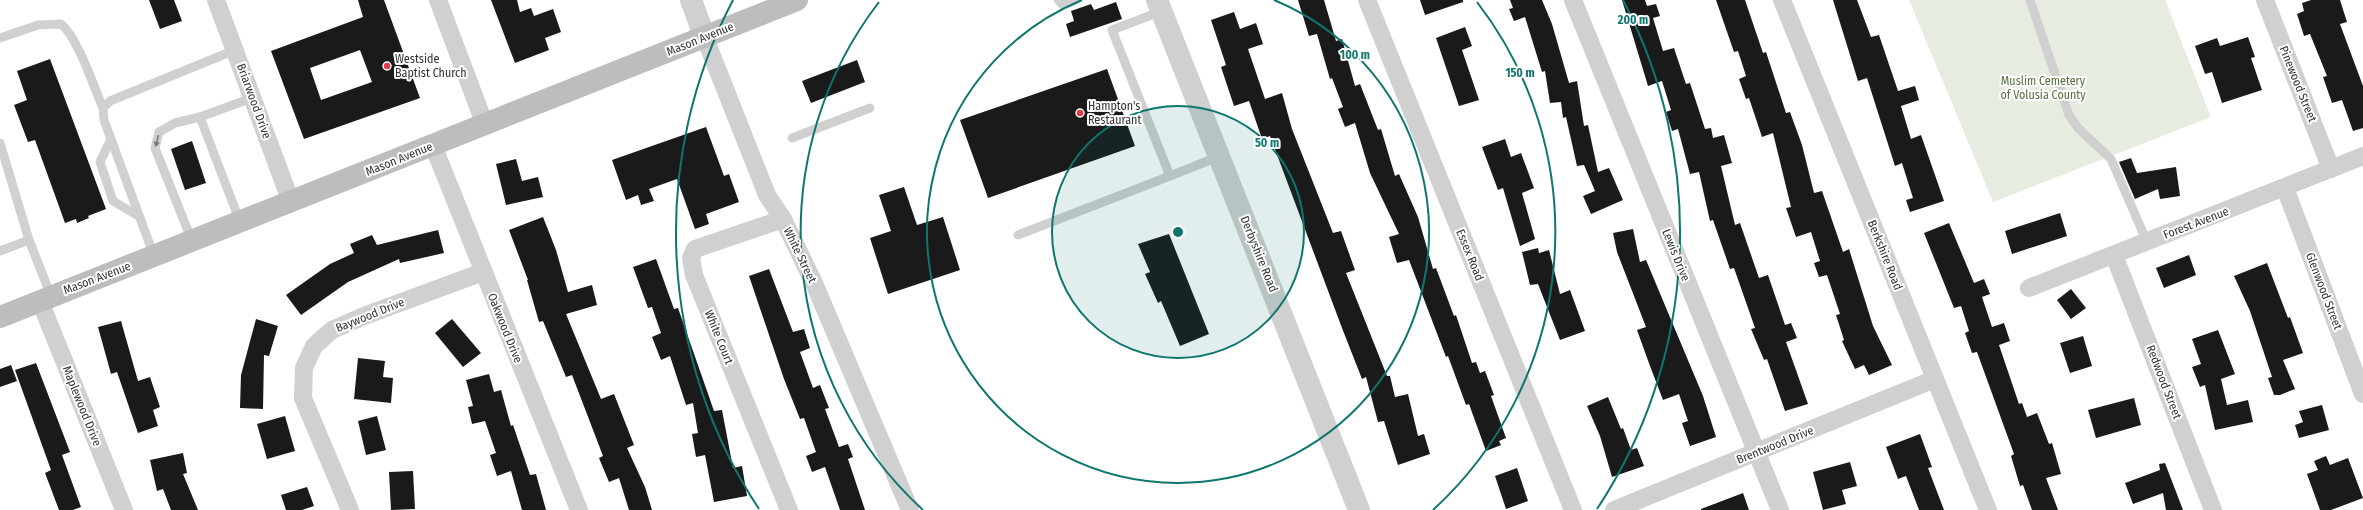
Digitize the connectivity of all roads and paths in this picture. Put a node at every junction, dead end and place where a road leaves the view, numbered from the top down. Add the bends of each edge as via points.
1 (216, 0) edge
2 (438, 0) edge
3 (691, 0) edge
4 (797, 0) edge
5 (1058, 0) edge
6 (1076, 0) edge
7 (1368, 0) edge
8 (1573, 0) edge
9 (1782, 0) edge
10 (2030, 0) edge
11 (2264, 0) edge
12 (1159, 6) edge
13 (0, 38) edge
14 (705, 38) junction
15 (235, 50) junction
16 (252, 98) junction
17 (103, 108) junction
18 (870, 108) dead end
19 (200, 117) junction
20 (485, 124) junction
21 (792, 138) dead end
22 (111, 139) junction
23 (0, 143) edge
24 (433, 145) junction
25 (1220, 156) junction
26 (2363, 156) edge
27 (2331, 169) junction
28 (1170, 176) junction
29 (2285, 188) junction
30 (291, 202) junction
31 (140, 217) junction
32 (783, 219) junction
33 (240, 222) junction
34 (1018, 235) dead end
35 (29, 240) junction
36 (192, 241) junction
37 (2147, 242) junction
38 (0, 251) edge
39 (2114, 255) junction
40 (154, 256) junction
41 (483, 272) junction
42 (2029, 288) dead end
43 (46, 299) junction
44 (0, 317) edge
45 (1935, 379) junction
46 (2363, 394) edge
47 (1756, 452) junction
48 (124, 510) edge
49 (350, 510) edge
50 (579, 510) edge
51 (789, 510) edge
52 (910, 510) edge
53 (1359, 510) edge
54 (1573, 510) edge
55 (1614, 510) edge
56 (1780, 510) edge
57 (1988, 510) edge
58 (2214, 510) edge

1 - 15 street, Briarwood Drive
2 - 20 street
3 - 14 street, White Street
4 - 14 main road, Mason Avenue
5 - 6 lane via 1063,5
7 - 54 street, Essex Road
8 - 47 street, Lewis Drive
9 - 45 street, Berkshire Road
10 - 37 lane via 2069,115 2078,128 2111,159
11 - 27 street, Pinewood Street
12 - 25 street, Derbyshire Road
12 - 28 lane via 1112,30
13 - 17 lane via 38,25 61,24 68,30 75,43
14 - 20 main road, Mason Avenue
14 - 32 street, White Street via 767,195
15 - 16 street, Briarwood Drive
15 - 17 lane via 110,101
16 - 19 lane
16 - 30 street, Briarwood Drive
17 - 22 lane via 104,120
18 - 21 lane
19 - 33 lane
19 -> 36 lane via 176,123 159,132 155,148
20 - 24 main road, Mason Avenue
22 - 31 lane
22 - 31 lane via 100,162 113,201
23 - 35 lane
24 - 30 main road, Mason Avenue
24 - 41 street, Oakwood Drive
25 - 28 lane
25 - 53 street, Derbyshire Road
26 - 27 street, Forest Avenue
27 - 29 street, Forest Avenue
28 - 34 lane
29 - 37 street, Forest Avenue
29 - 46 street, Glenwood Street
30 - 33 main road, Mason Avenue
31 - 40 lane
32 - 51 street, White Court via 695,249 691,258 694,275
32 - 52 street, White Street via 833,326
33 - 36 main road, Mason Avenue
35 - 38 lane
35 - 43 lane
36 - 40 main road, Mason Avenue
37 - 39 street, Forest Avenue
39 - 42 street, Forest Avenue
39 - 58 street, Redwood Street
40 - 43 main road, Mason Avenue
41 - 49 street, Baywood Drive via 332,330 314,346 304,368 303,398
41 - 50 street, Oakwood Drive
43 - 44 main road, Mason Avenue
43 - 48 street, Maplewood Drive
45 - 47 street, Brentwood Drive
45 - 57 street, Berkshire Road
47 - 55 street, Brentwood Drive
47 - 56 street, Lewis Drive

